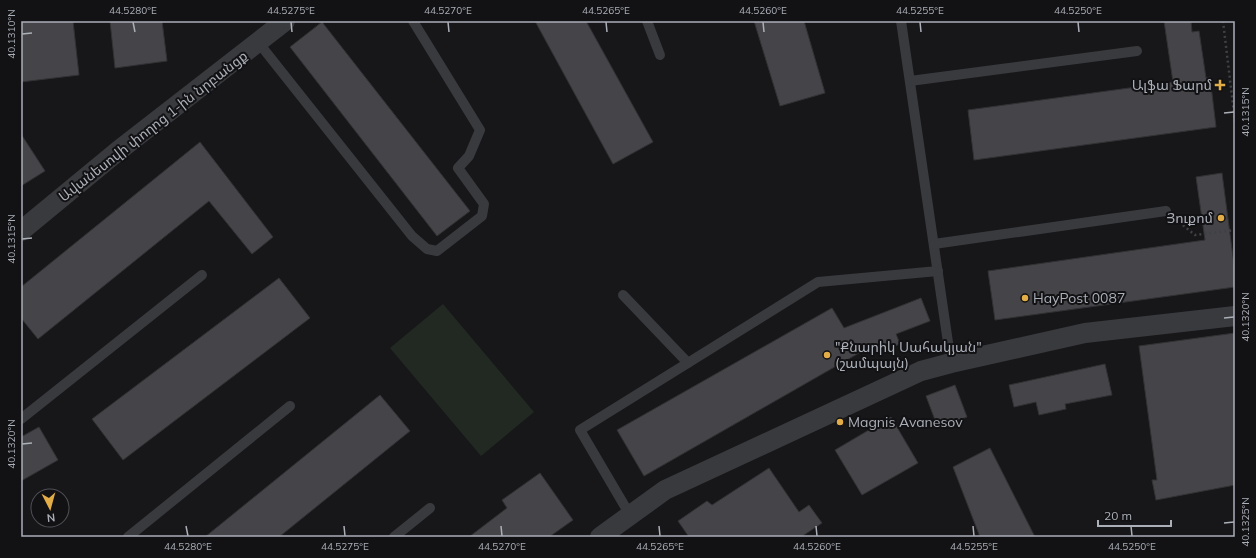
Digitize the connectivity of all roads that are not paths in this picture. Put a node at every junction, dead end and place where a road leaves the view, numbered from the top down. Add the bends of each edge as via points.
1 (285, 21) edge
2 (413, 21) edge
3 (647, 21) edge
4 (901, 21) edge
5 (258, 42) junction
6 (1137, 51) dead end
7 (660, 55) dead end
8 (910, 81) junction
9 (1166, 211) road end
10 (21, 231) edge
11 (934, 244) junction
12 (938, 271) junction
13 (202, 275) dead end
14 (623, 295) dead end
15 (1235, 316) edge
16 (688, 363) junction
17 (951, 363) junction
18 (290, 406) dead end
19 (21, 419) edge
20 (430, 508) dead end
21 (630, 515) junction
22 (128, 537) edge
23 (394, 537) edge
24 (600, 537) edge

1 - 5 street, Ավանեսովի փողոց 1-ին նրբանցք
2 - 5 lane via 480,130 468,156 458,168 484,204 482,216 437,251 427,249 412,236
3 - 7 lane
4 - 8 lane
5 - 10 street, Ավանեսովի փողոց 1-ին նրբանցք via 118,151
6 - 8 lane
8 - 11 lane
9 - 11 lane
11 - 12 lane
12 - 16 lane via 818,282
12 - 17 lane
13 - 19 lane
14 - 16 lane
15 - 17 street via 1085,333
16 - 21 lane via 580,430
17 - 21 street via 921,371 665,490
18 - 22 lane
20 - 23 lane
21 - 24 street

